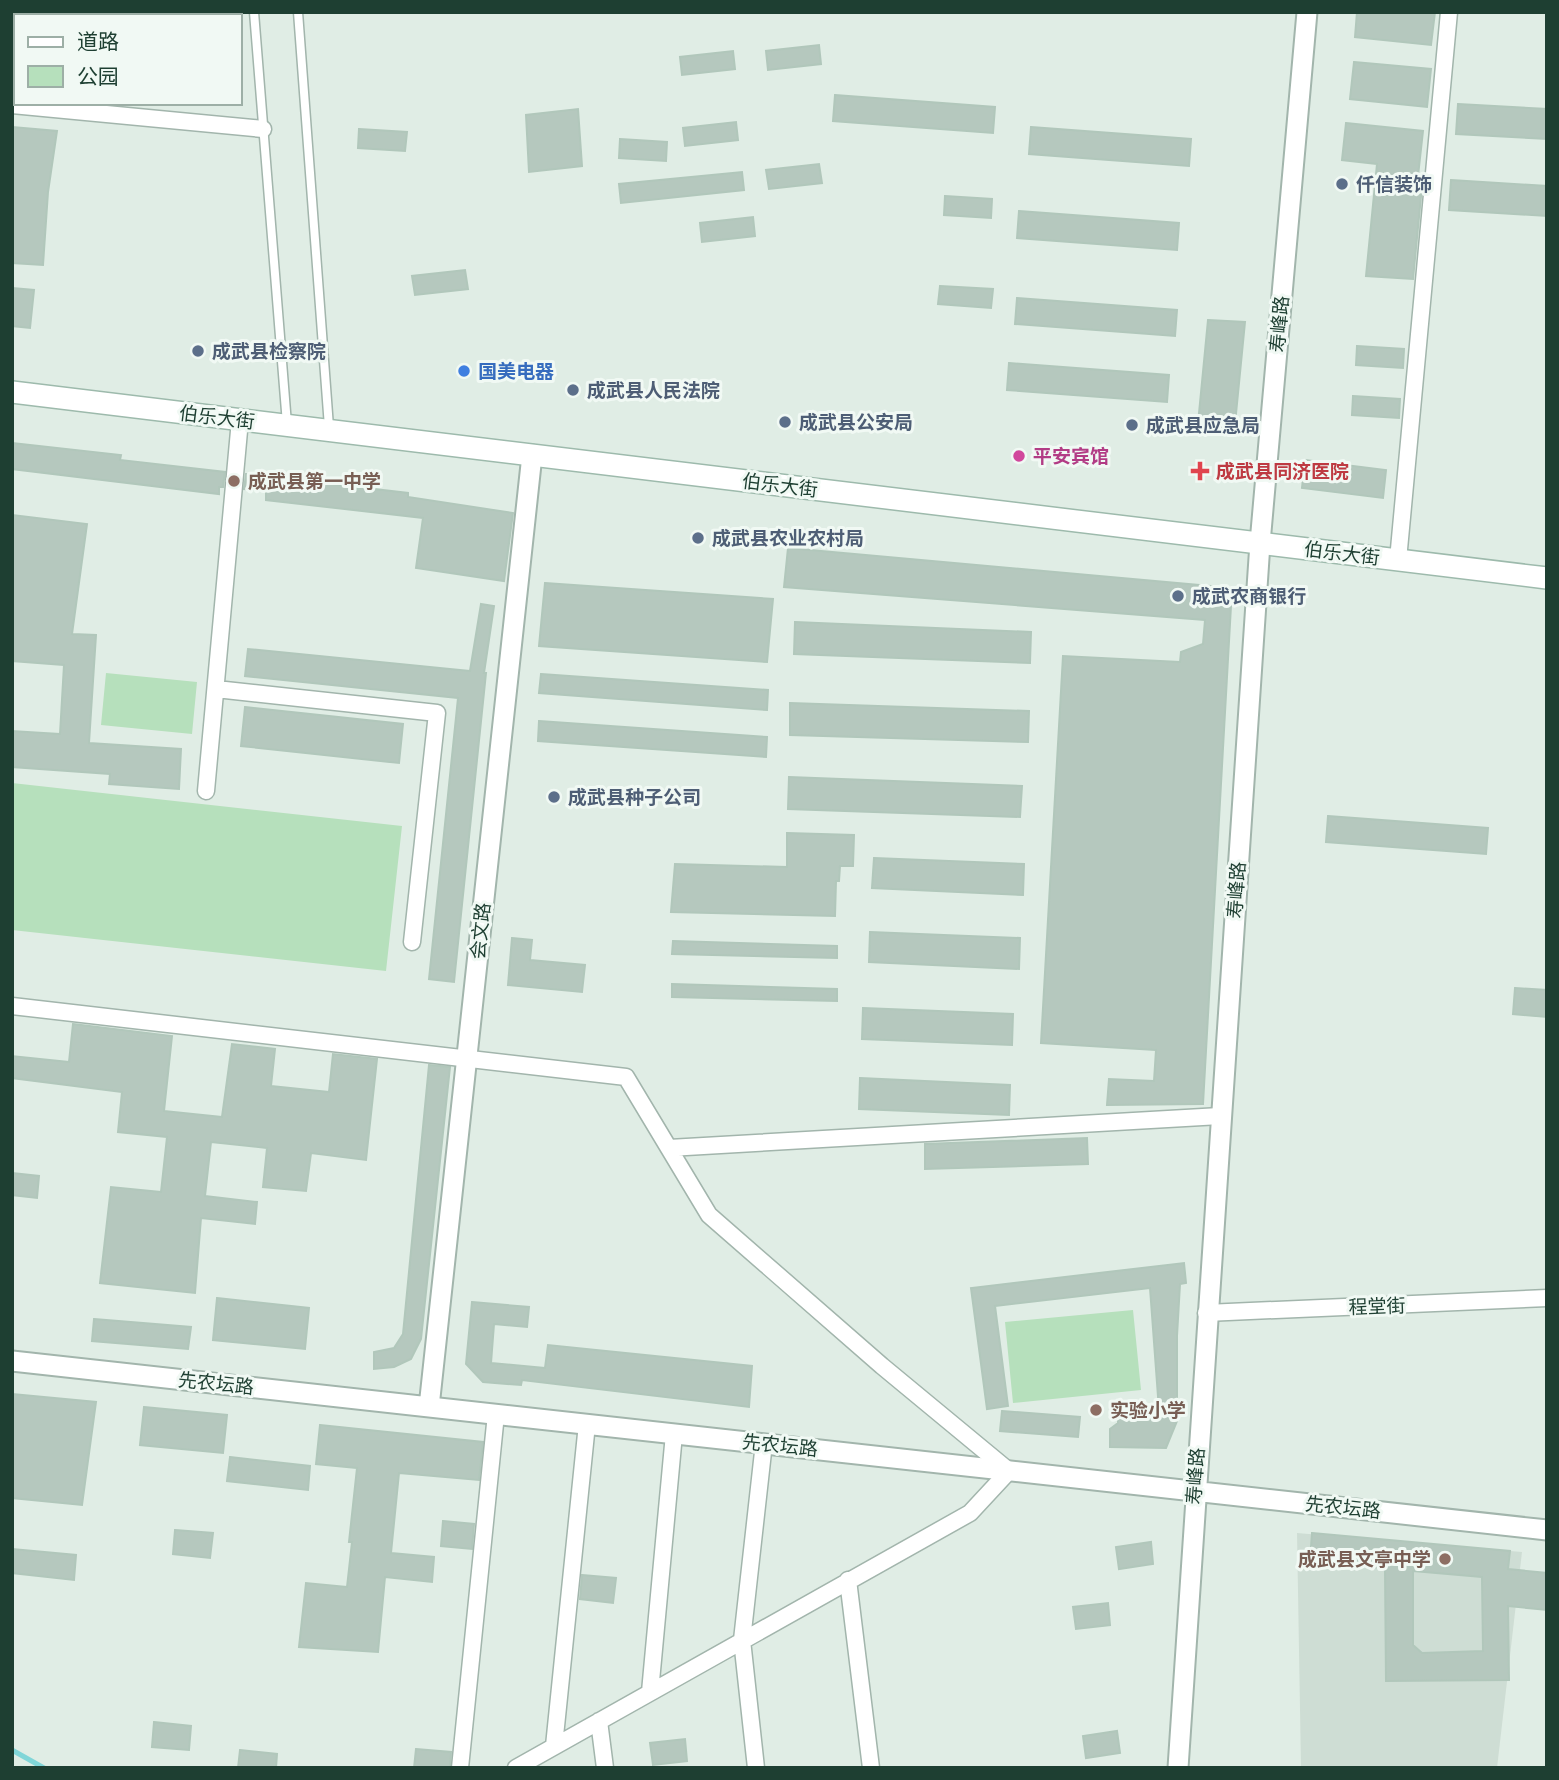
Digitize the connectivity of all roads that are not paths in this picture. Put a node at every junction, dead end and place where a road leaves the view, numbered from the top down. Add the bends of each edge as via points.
1 (254, 12) edge
2 (298, 12) edge
3 (1307, 12) edge
4 (1449, 12) edge
5 (12, 105) edge
6 (263, 129) junction
7 (12, 392) edge
8 (240, 420) junction
9 (287, 425) junction
10 (330, 430) junction
11 (531, 455) junction
12 (1260, 543) junction
13 (1398, 560) junction
14 (1547, 578) edge
15 (216, 689) junction
16 (206, 792) dead end
17 (412, 942) dead end
18 (12, 1006) edge
19 (467, 1058) junction
20 (1220, 1116) junction
21 (669, 1148) junction
22 (1547, 1298) edge
23 (1206, 1313) junction
24 (12, 1361) edge
25 (429, 1407) junction
26 (496, 1414) junction
27 (587, 1424) junction
28 (674, 1434) junction
29 (764, 1443) junction
30 (1009, 1471) junction
31 (1194, 1491) junction
32 (1547, 1530) edge
33 (848, 1580) junction
34 (742, 1640) junction
35 (650, 1692) junction
36 (599, 1721) junction
37 (554, 1746) junction
38 (460, 1768) edge
39 (516, 1768) edge
40 (605, 1768) edge
41 (757, 1768) edge
42 (871, 1768) edge
43 (1178, 1768) edge

1 - 6 lane
2 - 10 lane
3 - 12 street, 寿峰路
4 - 13 street
5 - 6 street
6 - 9 lane
7 - 8 main road, 伯乐大街
8 - 9 main road, 伯乐大街
8 - 15 street
9 - 10 main road, 伯乐大街
10 - 11 main road, 伯乐大街
11 - 12 main road, 伯乐大街
11 - 19 street, 会文路
12 - 13 main road, 伯乐大街
12 - 20 street, 寿峰路
13 - 14 main road, 伯乐大街
15 - 16 street
15 - 17 street via 437,713
18 - 19 street
19 - 21 street via 626,1077
19 - 25 street, 会文路
20 - 21 street
20 - 23 street, 寿峰路
21 - 30 street via 709,1215
22 - 23 street, 程堂街
23 - 31 street, 寿峰路
24 - 25 street, 先农坛路
25 - 26 street, 先农坛路
26 - 27 street, 先农坛路
26 - 38 street
27 - 28 street, 先农坛路
27 - 37 street
28 - 29 street, 先农坛路
28 - 35 street
29 - 30 street, 先农坛路
29 - 34 street
30 - 31 street, 先农坛路
30 - 33 street via 970,1513
31 - 32 street, 先农坛路
31 - 43 street, 寿峰路
33 - 34 street
33 - 42 street
34 - 35 street
34 - 41 street
35 - 36 street
36 - 37 street
36 - 40 street
37 - 39 street

